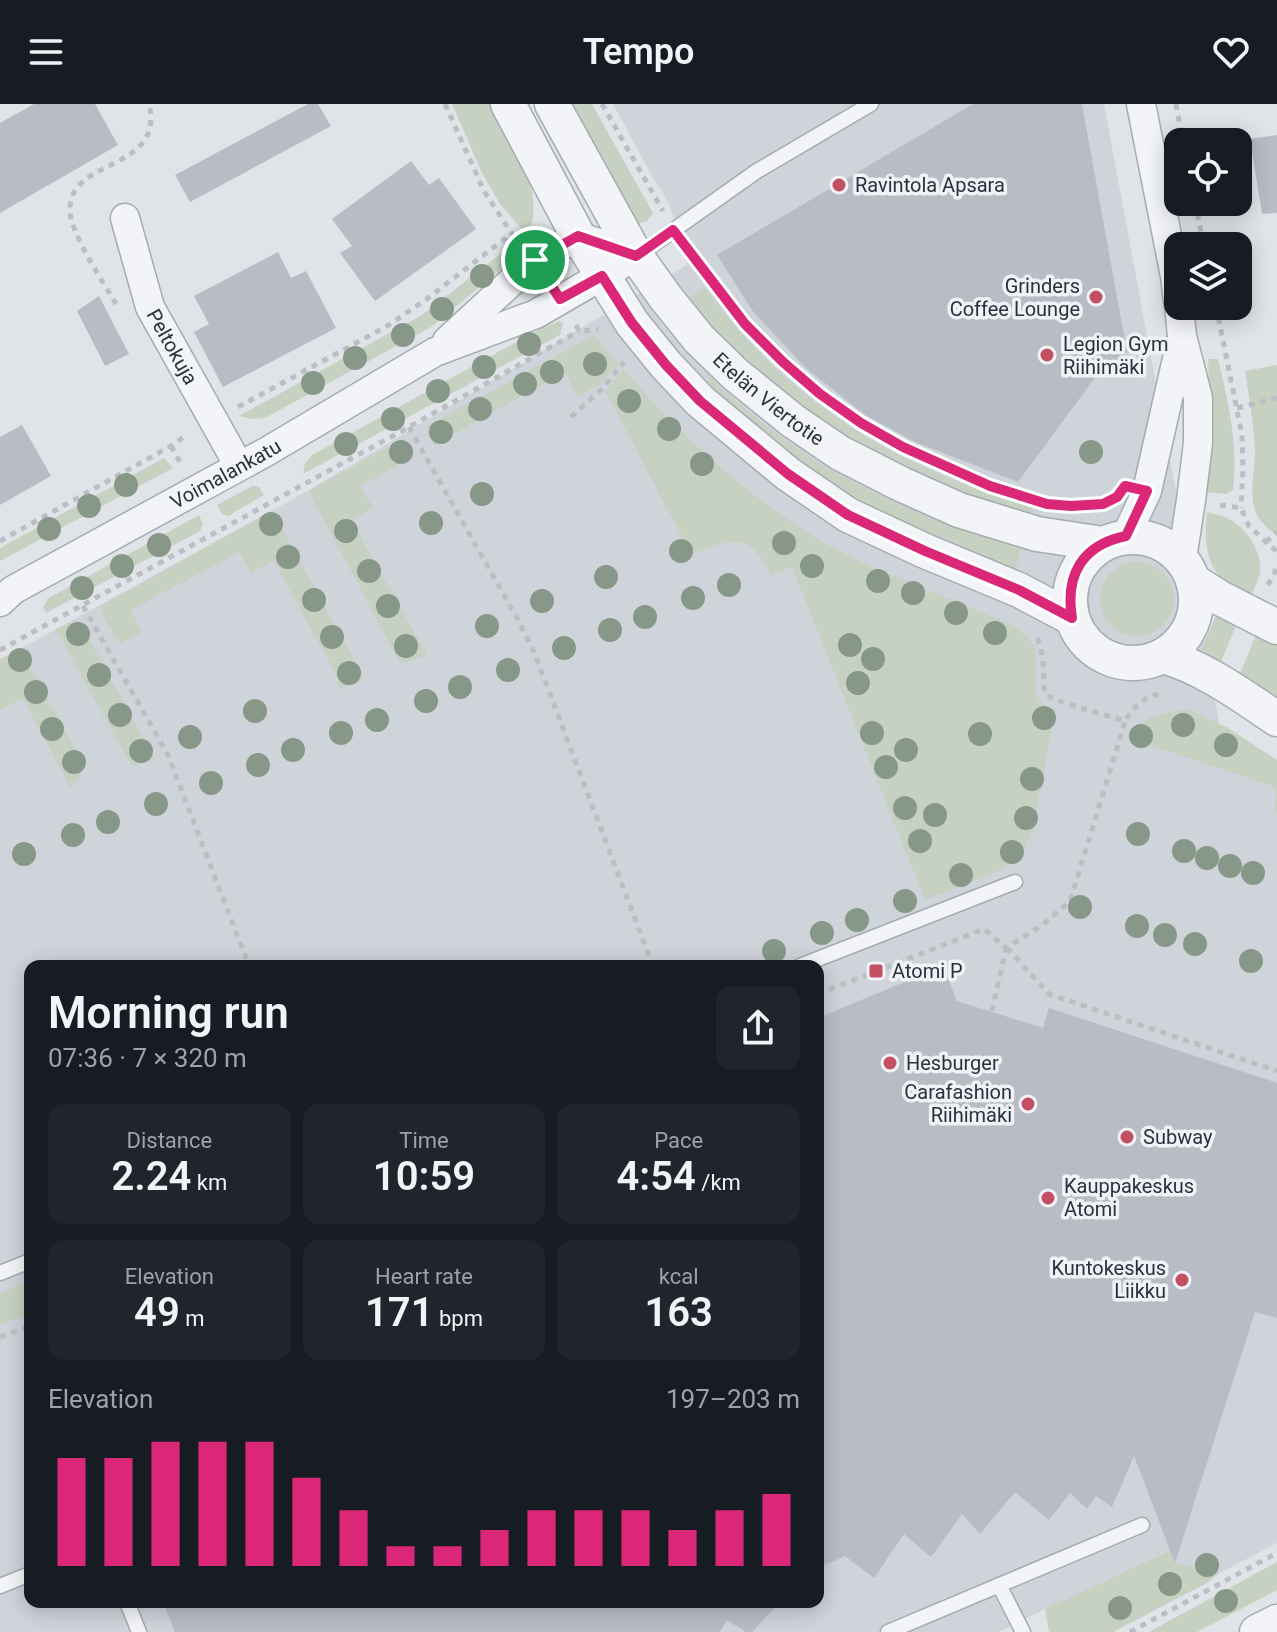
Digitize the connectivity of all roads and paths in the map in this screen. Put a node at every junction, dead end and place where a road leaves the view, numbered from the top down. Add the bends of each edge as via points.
1 (445, 104) edge
2 (508, 104) edge
3 (552, 104) edge
4 (602, 104) edge
5 (871, 104) edge
6 (1141, 104) edge
7 (1176, 104) edge
8 (1180, 128) edge
9 (125, 218) dead end
10 (673, 230) junction
11 (1166, 232) edge
12 (512, 234) junction
13 (578, 236) junction
14 (636, 256) junction
15 (535, 260) junction
16 (602, 276) junction
17 (560, 299) junction
18 (1180, 320) edge
19 (1219, 320) edge
20 (600, 329) dead end
21 (579, 331) junction
22 (1182, 336) junction
23 (435, 352) junction
24 (627, 358) dead end
25 (1277, 398) edge
26 (1237, 408) junction
27 (850, 416) dead end
28 (571, 417) dead end
29 (213, 421) junction
30 (409, 427) junction
31 (239, 466) junction
32 (1147, 491) junction
33 (1191, 500) junction
34 (1080, 505) dead end
35 (1241, 508) junction
36 (1277, 532) edge
37 (1114, 540) junction
38 (0, 541) edge
39 (1266, 542) junction
40 (1277, 552) edge
41 (1188, 570) junction
42 (4, 595) edge
43 (83, 606) junction
44 (1072, 618) junction
45 (1277, 627) edge
46 (1035, 635) dead end
47 (0, 650) edge
48 (1163, 656) junction
49 (1174, 691) dead end
50 (1277, 719) edge
51 (1125, 721) junction
52 (1015, 882) dead end
53 (1006, 948) junction
54 (247, 960) edge
55 (651, 960) edge
56 (815, 960) edge
57 (824, 992) edge
58 (992, 1011) dead end
59 (1277, 1071) edge
60 (956, 1127) dead end
61 (824, 1134) edge
62 (24, 1263) edge
63 (0, 1273) edge
64 (24, 1328) edge
65 (0, 1337) edge
66 (1142, 1525) dead end
67 (1277, 1553) edge
68 (24, 1576) edge
69 (999, 1585) junction
70 (0, 1586) edge
71 (129, 1608) edge
72 (1277, 1622) edge
73 (139, 1632) edge
74 (888, 1632) edge
75 (1023, 1632) edge
76 (1130, 1632) edge
77 (1257, 1632) edge

1 - 12 path via 484,191
2 - 13 street
3 - 14 street, Etelän Viertotie
4 - 10 path
5 - 10 lane via 757,171
6 - 11 street
7 - 8 path
9 - 29 street, Peltokuja via 150,307
10 - 14 lane
10 - 27 path via 745,324
12 - 15 path
12 - 29 path via 389,325
13 - 14 street
13 - 15 street, Voimalankatu
13 - 16 street
14 - 16 street, Voimalankatu
14 - 37 street, Etelän Viertotie via 699,339 735,374 840,453 959,510 1037,534
15 - 23 street, Voimalankatu
16 - 17 street, Voimalankatu
16 - 44 street via 666,365 700,401 788,474 848,515
17 - 21 path
17 - 23 street, Voimalankatu via 536,314
18 - 22 street
19 - 26 path
20 - 21 path
21 - 30 path
22 - 32 street
22 - 33 street via 1198,398
23 - 31 street, Voimalankatu
24 - 28 path
25 - 26 path
26 - 35 path
29 - 31 street, Peltokuja
29 - 38 path
30 - 43 path
30 - 55 path via 534,652
31 - 42 street, Voimalankatu
32 - 34 path via 1125,486 1103,504
32 - 37 street
33 - 35 path
33 - 41 street
35 - 39 path via 1249,526
36 - 39 path
37 - 41 street via 1151,539 1173,550
37 - 44 street via 1092,550 1076,570 1069,594
39 - 40 path
41 - 45 street via 1220,598
41 - 48 street via 1196,606 1189,630
43 - 47 path
43 - 54 path via 168,755
44 - 48 street via 1084,640 1114,661 1139,663
46 - 51 path via 1044,657 1045,694
48 - 50 street via 1223,683
49 - 51 path via 1152,694 1135,705
51 - 53 path via 1070,901
52 - 56 lane
53 - 57 path via 984,929
53 - 58 path
53 - 59 path via 1049,994
60 - 61 path via 899,1105
62 - 63 lane
64 - 65 path
66 - 69 lane
67 - 76 path
68 - 70 lane
69 - 74 lane
69 - 75 lane
71 - 73 lane
72 - 77 street

